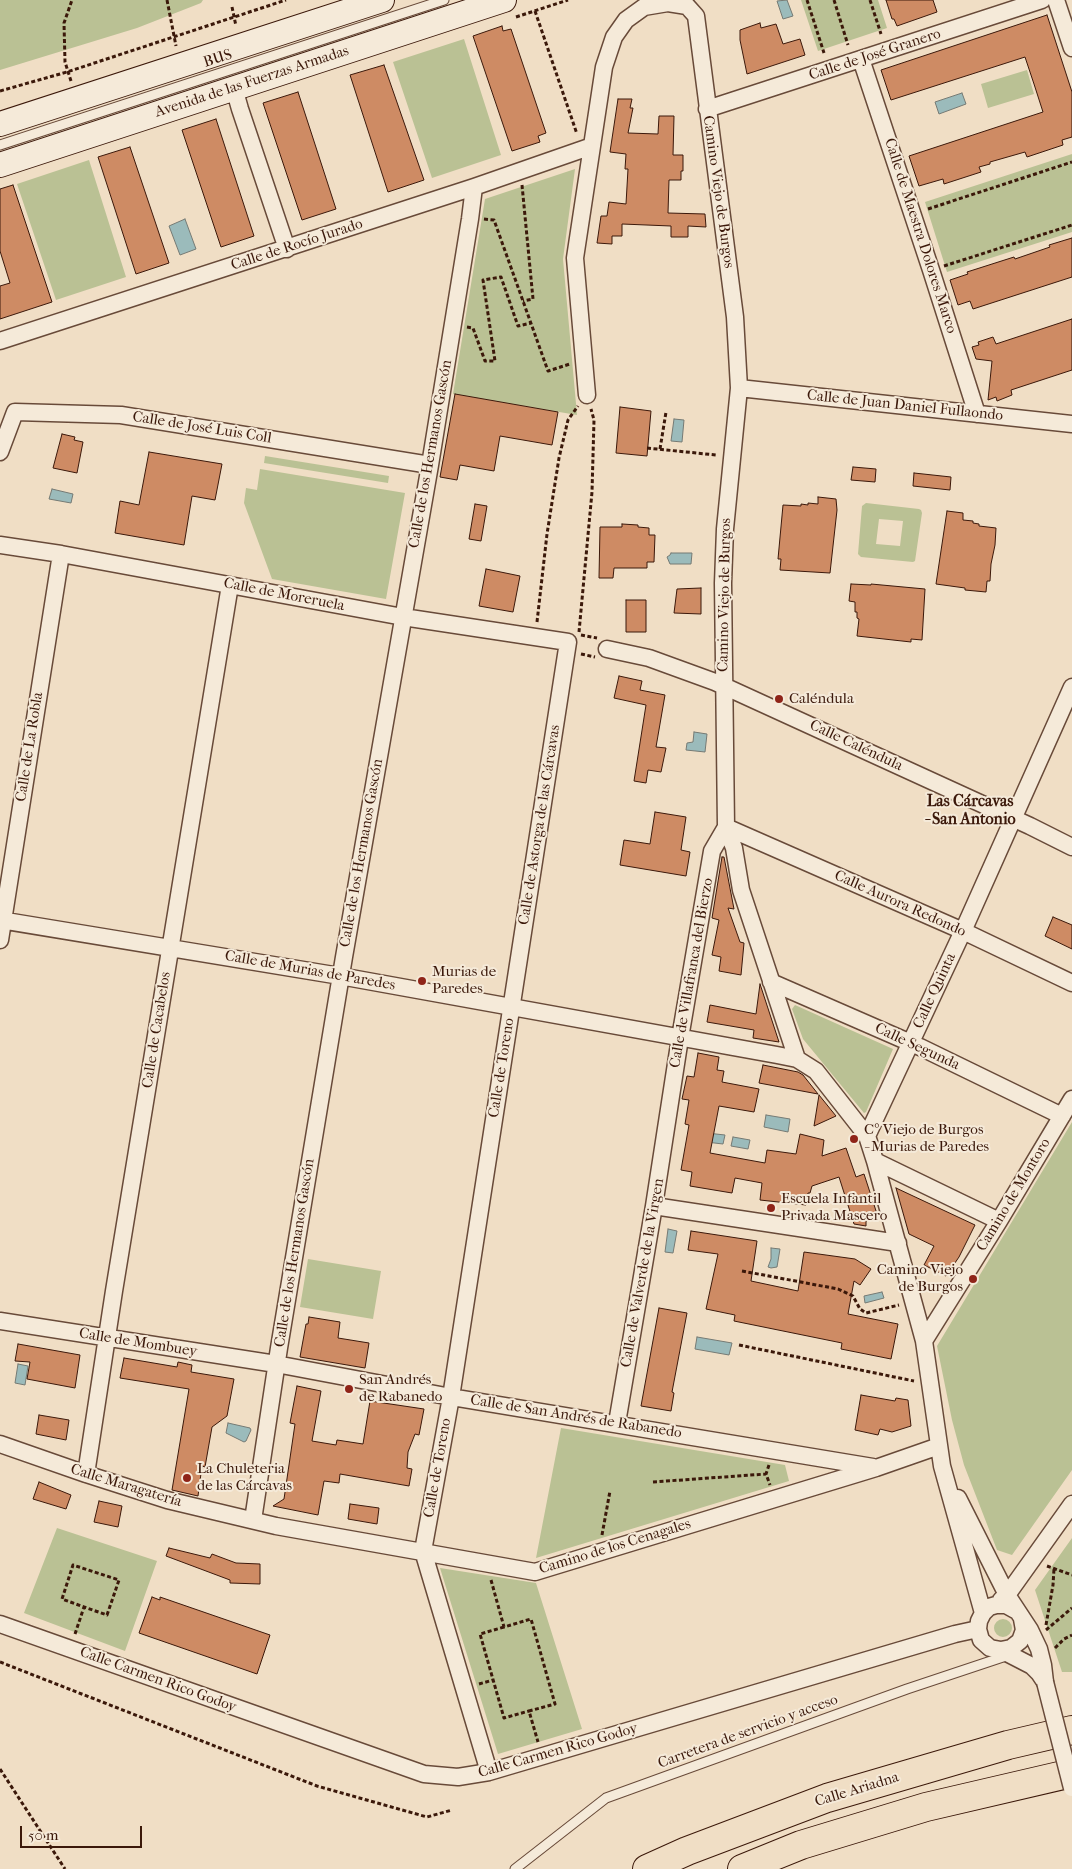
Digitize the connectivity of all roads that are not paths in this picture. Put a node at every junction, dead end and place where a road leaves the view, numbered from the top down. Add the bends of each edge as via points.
1 (382, 0) edge
2 (444, 0) edge
3 (504, 0) edge
4 (1042, 0) edge
5 (1056, 0) edge
6 (1072, 48) edge
7 (861, 59) junction
8 (239, 87) junction
9 (707, 109) junction
10 (0, 124) edge
11 (0, 145) edge
12 (592, 146) junction
13 (0, 165) edge
14 (474, 187) junction
15 (286, 249) junction
16 (0, 341) edge
17 (739, 388) junction
18 (587, 395) road end
19 (977, 414) junction
20 (1072, 424) edge
21 (0, 452) edge
22 (430, 465) junction
23 (0, 545) edge
24 (61, 554) junction
25 (230, 585) junction
26 (403, 617) junction
27 (568, 642) joint
28 (602, 643) road end
29 (723, 686) junction
30 (1072, 687) edge
31 (1012, 818) junction
32 (726, 827) junction
33 (1072, 846) edge
34 (2, 920) edge
35 (963, 930) junction
36 (0, 940) edge
37 (171, 948) junction
38 (340, 976) junction
39 (771, 982) junction
40 (1072, 984) edge
41 (512, 1008) junction
42 (680, 1038) junction
43 (911, 1043) junction
44 (797, 1059) junction
45 (1072, 1099) edge
46 (1062, 1116) junction
47 (668, 1122) joint
48 (866, 1136) junction
49 (875, 1161) junction
50 (654, 1206) junction
51 (999, 1221) junction
52 (898, 1243) junction
53 (0, 1321) edge
54 (107, 1339) junction
55 (924, 1341) junction
56 (276, 1364) junction
57 (451, 1397) junction
58 (617, 1423) junction
59 (0, 1444) edge
60 (939, 1446) junction
61 (942, 1466) junction
62 (876, 1468) junction
63 (86, 1474) junction
64 (1072, 1504) edge
65 (253, 1520) junction
66 (423, 1551) junction
67 (995, 1605) junction
68 (1019, 1614) junction
69 (0, 1624) edge
70 (978, 1629) junction
71 (1005, 1653) junction
72 (1045, 1682) junction
73 (1072, 1730) edge
74 (489, 1772) junction
75 (1072, 1773) edge
76 (1072, 1788) edge
77 (515, 1869) edge
78 (647, 1869) edge
79 (742, 1869) edge

1 - 10 street
2 - 11 lane, BUS
3 - 8 street, Avenida de las Fuerzas Armadas
4 - 7 street, Calle de José Granero
5 - 6 street
7 - 9 street, Calle de José Granero
7 - 19 street, Calle de Maestra Dolores Marco
8 - 13 street, Avenida de las Fuerzas Armadas
8 - 15 street via 236,95 240,109
9 - 12 street, Camino Viejo de Burgos via 696,16 687,6 678,4 644,7 626,20 614,37 604,67
9 - 17 street, Camino Viejo de Burgos via 735,318
12 - 14 street, Calle de Rocío Jurado
12 - 18 street via 575,258
14 - 15 street, Calle de Rocío Jurado
14 - 22 street, Calle de los Hermanos Gascón
15 - 16 street, Calle de Rocío Jurado
17 - 19 street, Calle de Juan Daniel Fullaondo
17 - 29 street, Camino Viejo de Burgos via 725,529
19 - 20 street, Calle de Juan Daniel Fullaondo
21 - 22 street, Calle de José Luis Coll via 15,412 121,415
22 - 26 street, Calle de los Hermanos Gascón
23 - 24 street, Calle de Moreruela
24 - 25 street, Calle de Moreruela
24 - 34 street, Calle de La Robla
25 - 26 street, Calle de Moreruela
25 - 37 street, Calle de Cacabelos
26 - 27 street, Calle de Moreruela
26 - 38 street, Calle de los Hermanos Gascón
27 - 41 street, Calle de Astorga de las Cárcavas
28 - 29 street, Calle Caléndula
29 - 31 street, Calle Caléndula
29 - 32 street, Camino Viejo de Burgos
30 - 31 street, Calle Quinta
31 - 33 street, Calle Caléndula
31 - 35 street, Calle Quinta
32 - 35 street, Calle Aurora Redondo
32 - 39 street, Camino Viejo de Burgos via 734,848 741,890
32 - 42 street, Calle de Villafranca del Bierzo via 712,851
34 - 36 street, Calle de La Robla
34 - 37 street, Calle de Murias de Paredes
35 - 40 street, Calle Aurora Redondo
35 - 43 street, Calle Quinta
37 - 38 street, Calle de Murias de Paredes
37 - 54 street, Calle de Cacabelos
38 - 41 street, Calle de Murias de Paredes
38 - 56 street, Calle de los Hermanos Gascón
39 - 43 street, Calle Segunda
39 - 44 street, Camino Viejo de Burgos
41 - 42 street, Calle de Murias de Paredes
41 - 57 street, Calle de Toreno
42 - 44 street, Calle de Murias de Paredes
42 - 47 street, Calle de Villafranca del Bierzo
43 - 46 street, Calle Segunda
43 - 48 street, Calle Quinta
44 - 48 street via 816,1071
45 - 46 street, Camino de Montoro
46 - 51 street, Camino de Montoro
47 - 50 street, Calle de Valverde de la Virgen
48 - 49 street
49 - 51 street
49 - 52 street
50 - 52 street
50 - 58 street, Calle de Valverde de la Virgen
51 - 55 street, Camino de Montoro
52 - 55 street
53 - 54 street, Calle de Mombuey
54 - 56 street, Calle de Mombuey
54 - 63 street, Calle de Cacabelos
55 - 60 street
56 - 57 street, Calle de San Andrés de Rabanedo
56 - 65 street, Calle de los Hermanos Gascón
57 - 58 street, Calle de San Andrés de Rabanedo
57 - 66 street, Calle de Toreno
58 - 62 street, Calle de San Andrés de Rabanedo
59 - 63 street, Calle Maragatería
60 - 61 street
60 - 62 street, Camino de los Cenagales
61 - 67 street
61 - 67 street
62 - 66 street, Camino de los Cenagales via 535,1572
63 - 65 street, Calle Maragatería via 167,1500
64 - 67 street
65 - 66 street, Camino de los Cenagales
66 - 74 street, Calle de Toreno
67 - 68 street
67 - 70 street via 979,1621
68 - 71 street via 1024,1630 1020,1640
68 - 72 street via 1039,1649
69 - 74 street, Calle Carmen Rico Godoy via 424,1774 458,1777
70 - 71 street via 981,1640 990,1648
70 - 74 street, Calle Carmen Rico Godoy
71 - 72 street via 1032,1666
71 - 77 lane, Carretera de servicio y acceso via 606,1798
72 - 76 street, bridge
73 - 78 highway, Calle Ariadna via 1008,1745 827,1798
75 - 79 highway via 926,1807 801,1846

